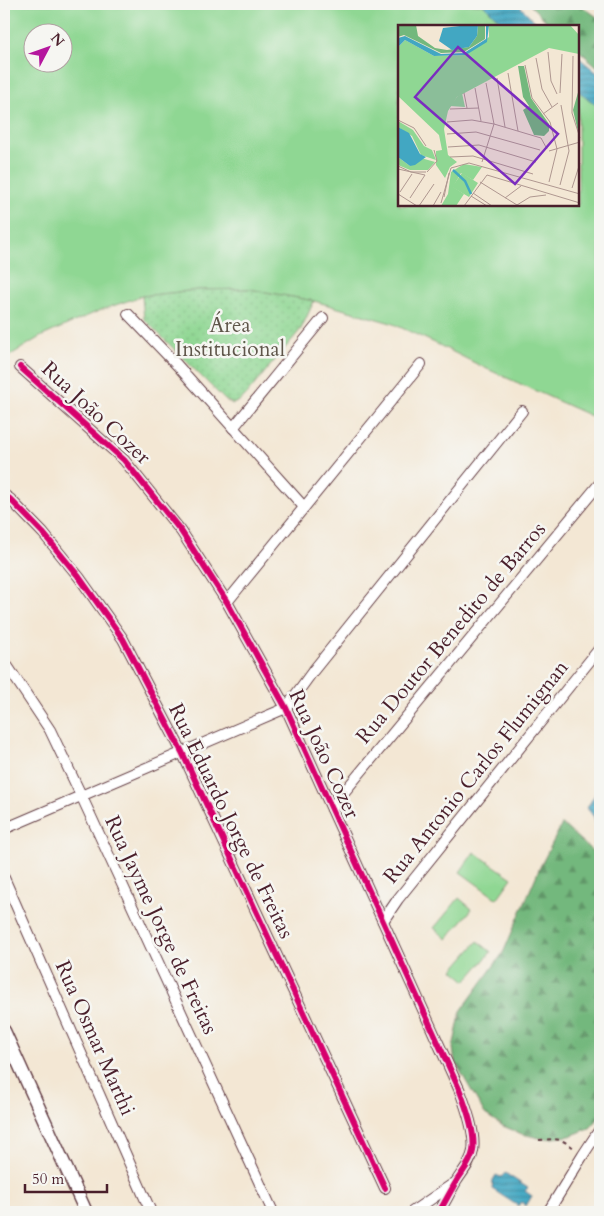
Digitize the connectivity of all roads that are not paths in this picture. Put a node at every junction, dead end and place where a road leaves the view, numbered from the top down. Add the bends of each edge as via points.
1 (128, 314) dead end
2 (323, 318) dead end
3 (420, 364) dead end
4 (20, 367) dead end
5 (522, 411) dead end
6 (233, 428) junction
7 (600, 483) edge
8 (4, 495) edge
9 (304, 507) junction
10 (227, 602) junction
11 (600, 648) edge
12 (4, 661) edge
13 (286, 708) junction
14 (182, 752) junction
15 (81, 795) junction
16 (332, 809) junction
17 (4, 829) edge
18 (4, 878) edge
19 (383, 921) junction
20 (4, 1031) edge
21 (600, 1129) edge
22 (456, 1182) junction
23 (385, 1188) dead end
24 (86, 1212) edge
25 (151, 1212) edge
26 (273, 1212) edge
27 (412, 1212) edge
28 (439, 1212) edge
29 (548, 1212) edge

1 - 6 street
2 - 6 street
3 - 9 street
4 - 10 street, Rua João Cozer via 124,460 180,530
5 - 13 street
6 - 9 street
7 - 16 street, Rua Doutor Benedito de Barros
8 - 14 street, Rua Eduardo Jorge de Freitas via 43,533 123,639
9 - 10 street
10 - 13 street, Rua João Cozer
11 - 19 street, Rua Antonio Carlos Flumignan via 398,898
12 - 15 street, Rua Jayme Jorge de Freitas via 50,730
13 - 14 street
13 - 16 street, Rua João Cozer
14 - 15 street
14 - 23 street, Rua Eduardo Jorge de Freitas
15 - 17 street
15 - 26 street, Rua Jayme Jorge de Freitas
16 - 19 street, Rua João Cozer
18 - 25 street, Rua Osmar Marthi
19 - 22 street, Rua João Cozer via 460,1091 469,1118 473,1151
20 - 24 street
21 - 29 street
22 - 27 street, Rua João Cozer
22 - 28 street, Rua João Cozer

